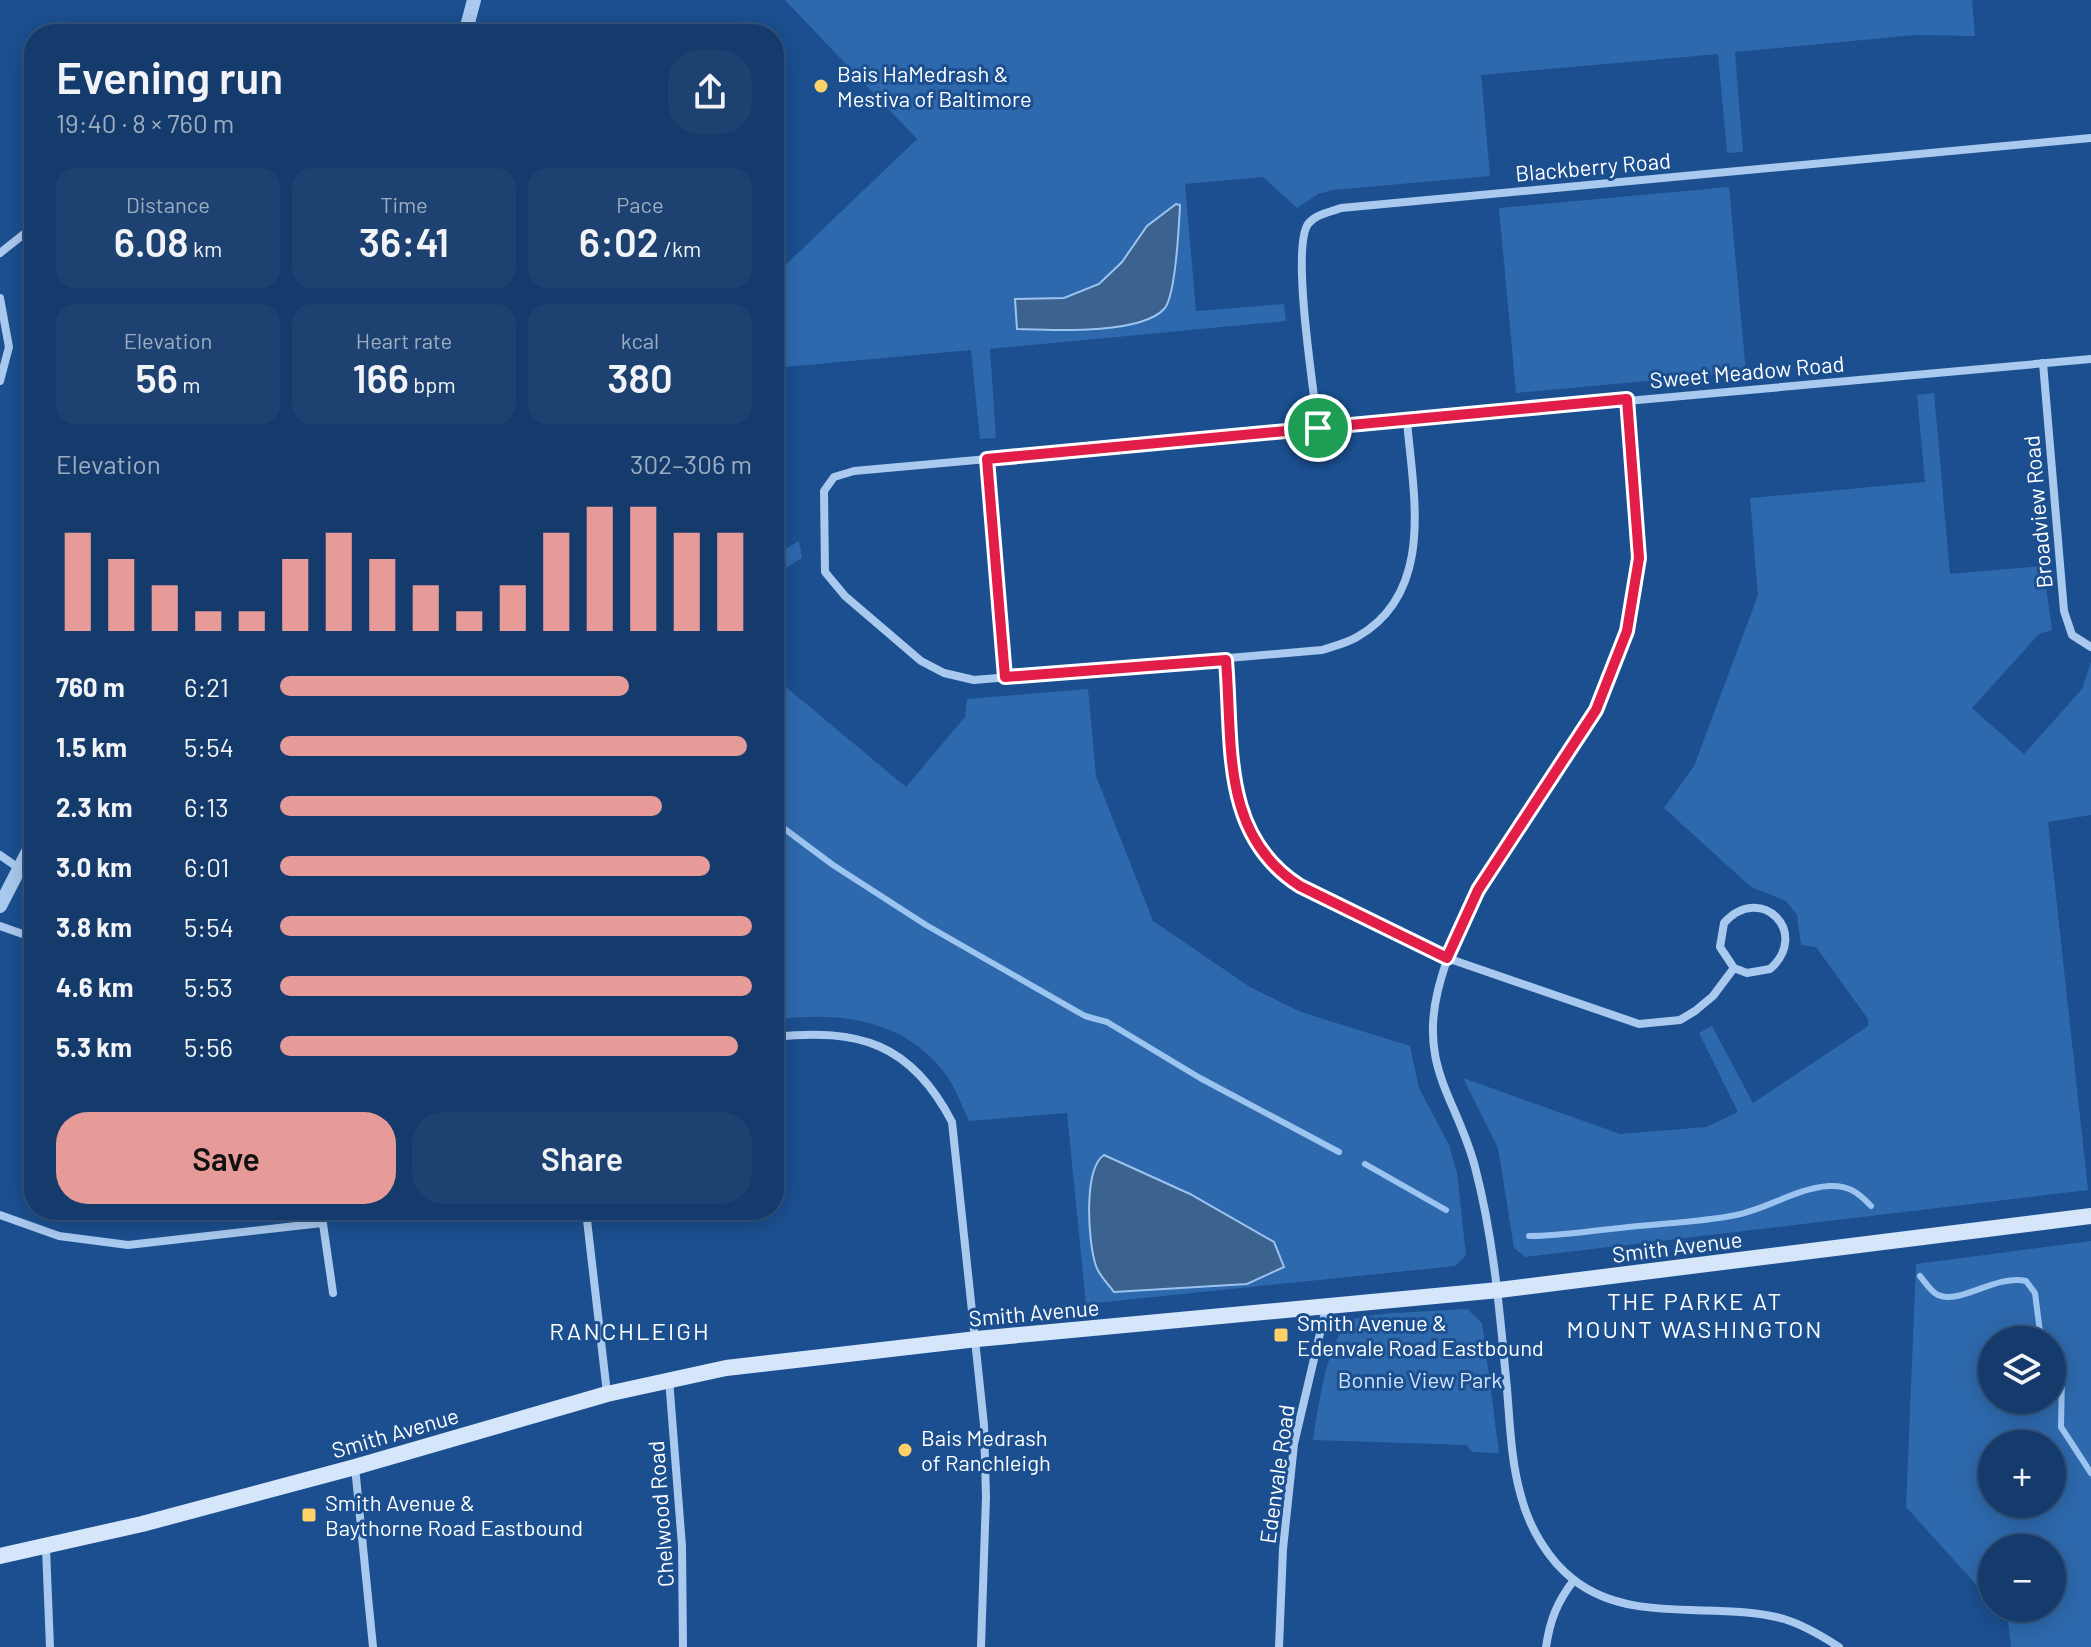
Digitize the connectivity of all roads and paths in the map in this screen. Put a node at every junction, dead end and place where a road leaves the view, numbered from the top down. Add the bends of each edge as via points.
1 (474, 0) edge
2 (468, 24) edge
3 (2091, 138) edge
4 (24, 234) edge
5 (0, 253) edge
6 (0, 298) edge
7 (2091, 359) edge
8 (2043, 363) junction
9 (0, 381) edge
10 (1627, 399) junction
11 (1407, 421) junction
12 (1318, 428) junction
13 (987, 459) junction
14 (2091, 647) edge
15 (1226, 660) junction
16 (1005, 677) junction
17 (0, 855) edge
18 (24, 856) edge
19 (17, 867) junction
20 (0, 906) edge
21 (0, 926) edge
22 (24, 934) edge
23 (1447, 958) junction
24 (1734, 968) junction
25 (784, 1036) edge
26 (0, 1215) edge
27 (2091, 1216) edge
28 (322, 1220) edge
29 (587, 1220) dead end
30 (322, 1223) junction
31 (1499, 1290) junction
32 (333, 1293) dead end
33 (1326, 1308) junction
34 (977, 1339) junction
35 (669, 1378) junction
36 (607, 1394) junction
37 (355, 1467) junction
38 (46, 1548) junction
39 (0, 1556) edge
40 (1574, 1580) junction
41 (50, 1647) edge
42 (373, 1647) edge
43 (683, 1647) edge
44 (981, 1647) edge
45 (1279, 1647) edge
46 (1546, 1647) edge
47 (1839, 1647) edge

1 - 2 street
3 - 12 street, Blackberry Road via 1341,208 1320,215 1309,223 1300,254
4 - 5 street
6 - 9 street via 9,347
7 - 8 street, Sweet Meadow Road
8 - 10 street, Sweet Meadow Road
8 - 14 street, Broadview Road via 2064,611 2072,635
10 - 11 street, Sweet Meadow Road
10 - 23 street via 1639,558 1627,631 1596,710 1491,868
11 - 12 street, Sweet Meadow Road
11 - 15 street, Sweet Meadow Road via 1414,555 1387,613 1358,637 1322,650
12 - 13 street, Sweet Meadow Road
13 - 16 street
13 - 16 street, Sweet Meadow Road via 834,477 824,491 825,572 845,596 921,661 974,680
15 - 16 street, Sweet Meadow Road
15 - 23 street via 1236,789 1252,840 1281,874 1300,886
17 - 19 street
18 - 19 street
19 - 20 street
21 - 22 street
23 - 24 street via 1639,1024 1680,1020 1713,996
23 - 31 street via 1432,1022 1436,1068 1475,1167
24 - 24 street via 1760,973 1779,961 1786,937 1774,914 1742,908 1724,923 1720,947
25 - 34 street via 824,1033 873,1043 920,1072 938,1095 952,1122 957,1150
26 - 30 street via 59,1236 128,1245
27 - 31 main road, Smith Avenue
28 - 30 street
29 - 36 street
30 - 32 street
31 - 33 main road, Smith Avenue
31 - 40 street via 1521,1499 1543,1545
33 - 34 main road, Smith Avenue
33 - 45 street, Edenvale Road via 1294,1444
34 - 35 main road, Smith Avenue
34 - 44 street via 986,1497
35 - 36 main road, Smith Avenue
35 - 43 street, Chelwood Road via 682,1546
36 - 37 main road, Smith Avenue
37 - 38 main road, Smith Avenue
37 - 42 street
38 - 39 main road, Smith Avenue
38 - 41 street
40 - 46 street via 1559,1598
40 - 47 street via 1643,1606 1783,1619

